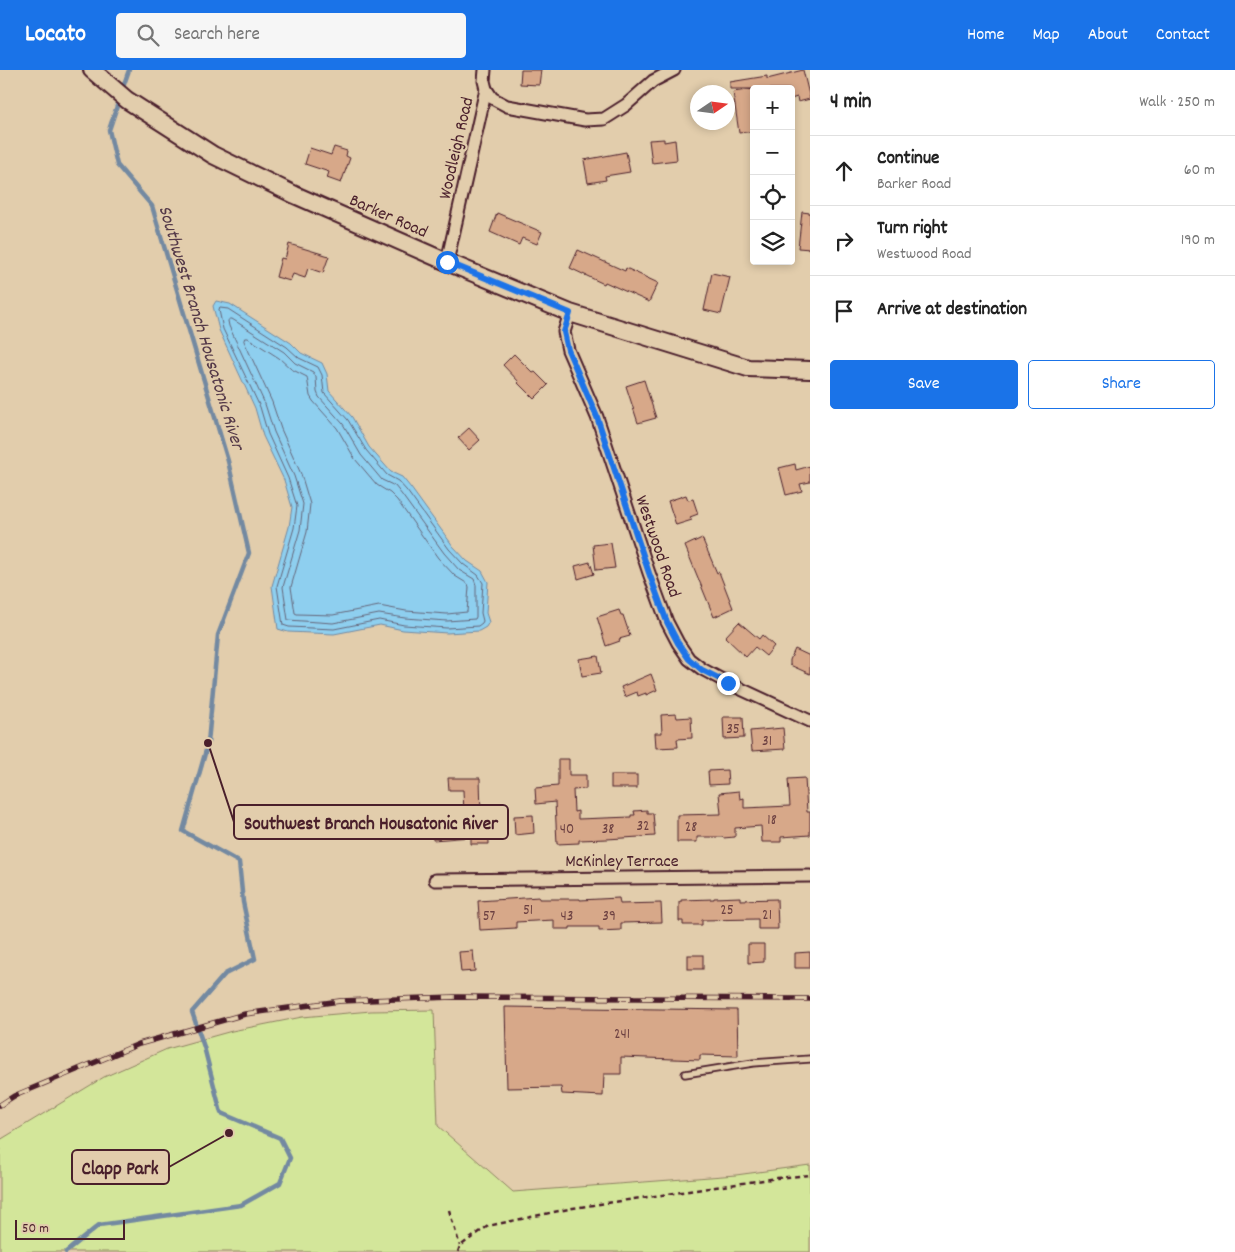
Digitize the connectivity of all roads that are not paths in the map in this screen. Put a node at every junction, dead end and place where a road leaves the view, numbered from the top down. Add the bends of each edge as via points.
1 (92, 70) edge
2 (485, 70) edge
3 (674, 70) edge
4 (486, 89) junction
5 (447, 262) junction
6 (570, 313) junction
7 (810, 370) edge
8 (810, 721) edge
9 (810, 876) edge
10 (435, 880) dead end
11 (810, 1059) edge
12 (685, 1074) dead end

1 - 5 street, Barker Road via 127,100 213,155
2 - 4 street, Woodleigh Road
3 - 4 street via 653,81 604,119 585,120 507,106 492,98
4 - 5 street, Woodleigh Road
5 - 6 street, Barker Road
6 - 7 street, Barker Road via 748,368
6 - 8 street, Westwood Road via 564,332 568,350 597,417 652,581 678,643 702,670
9 - 10 street, McKinley Terrace
11 - 12 lane via 753,1063

